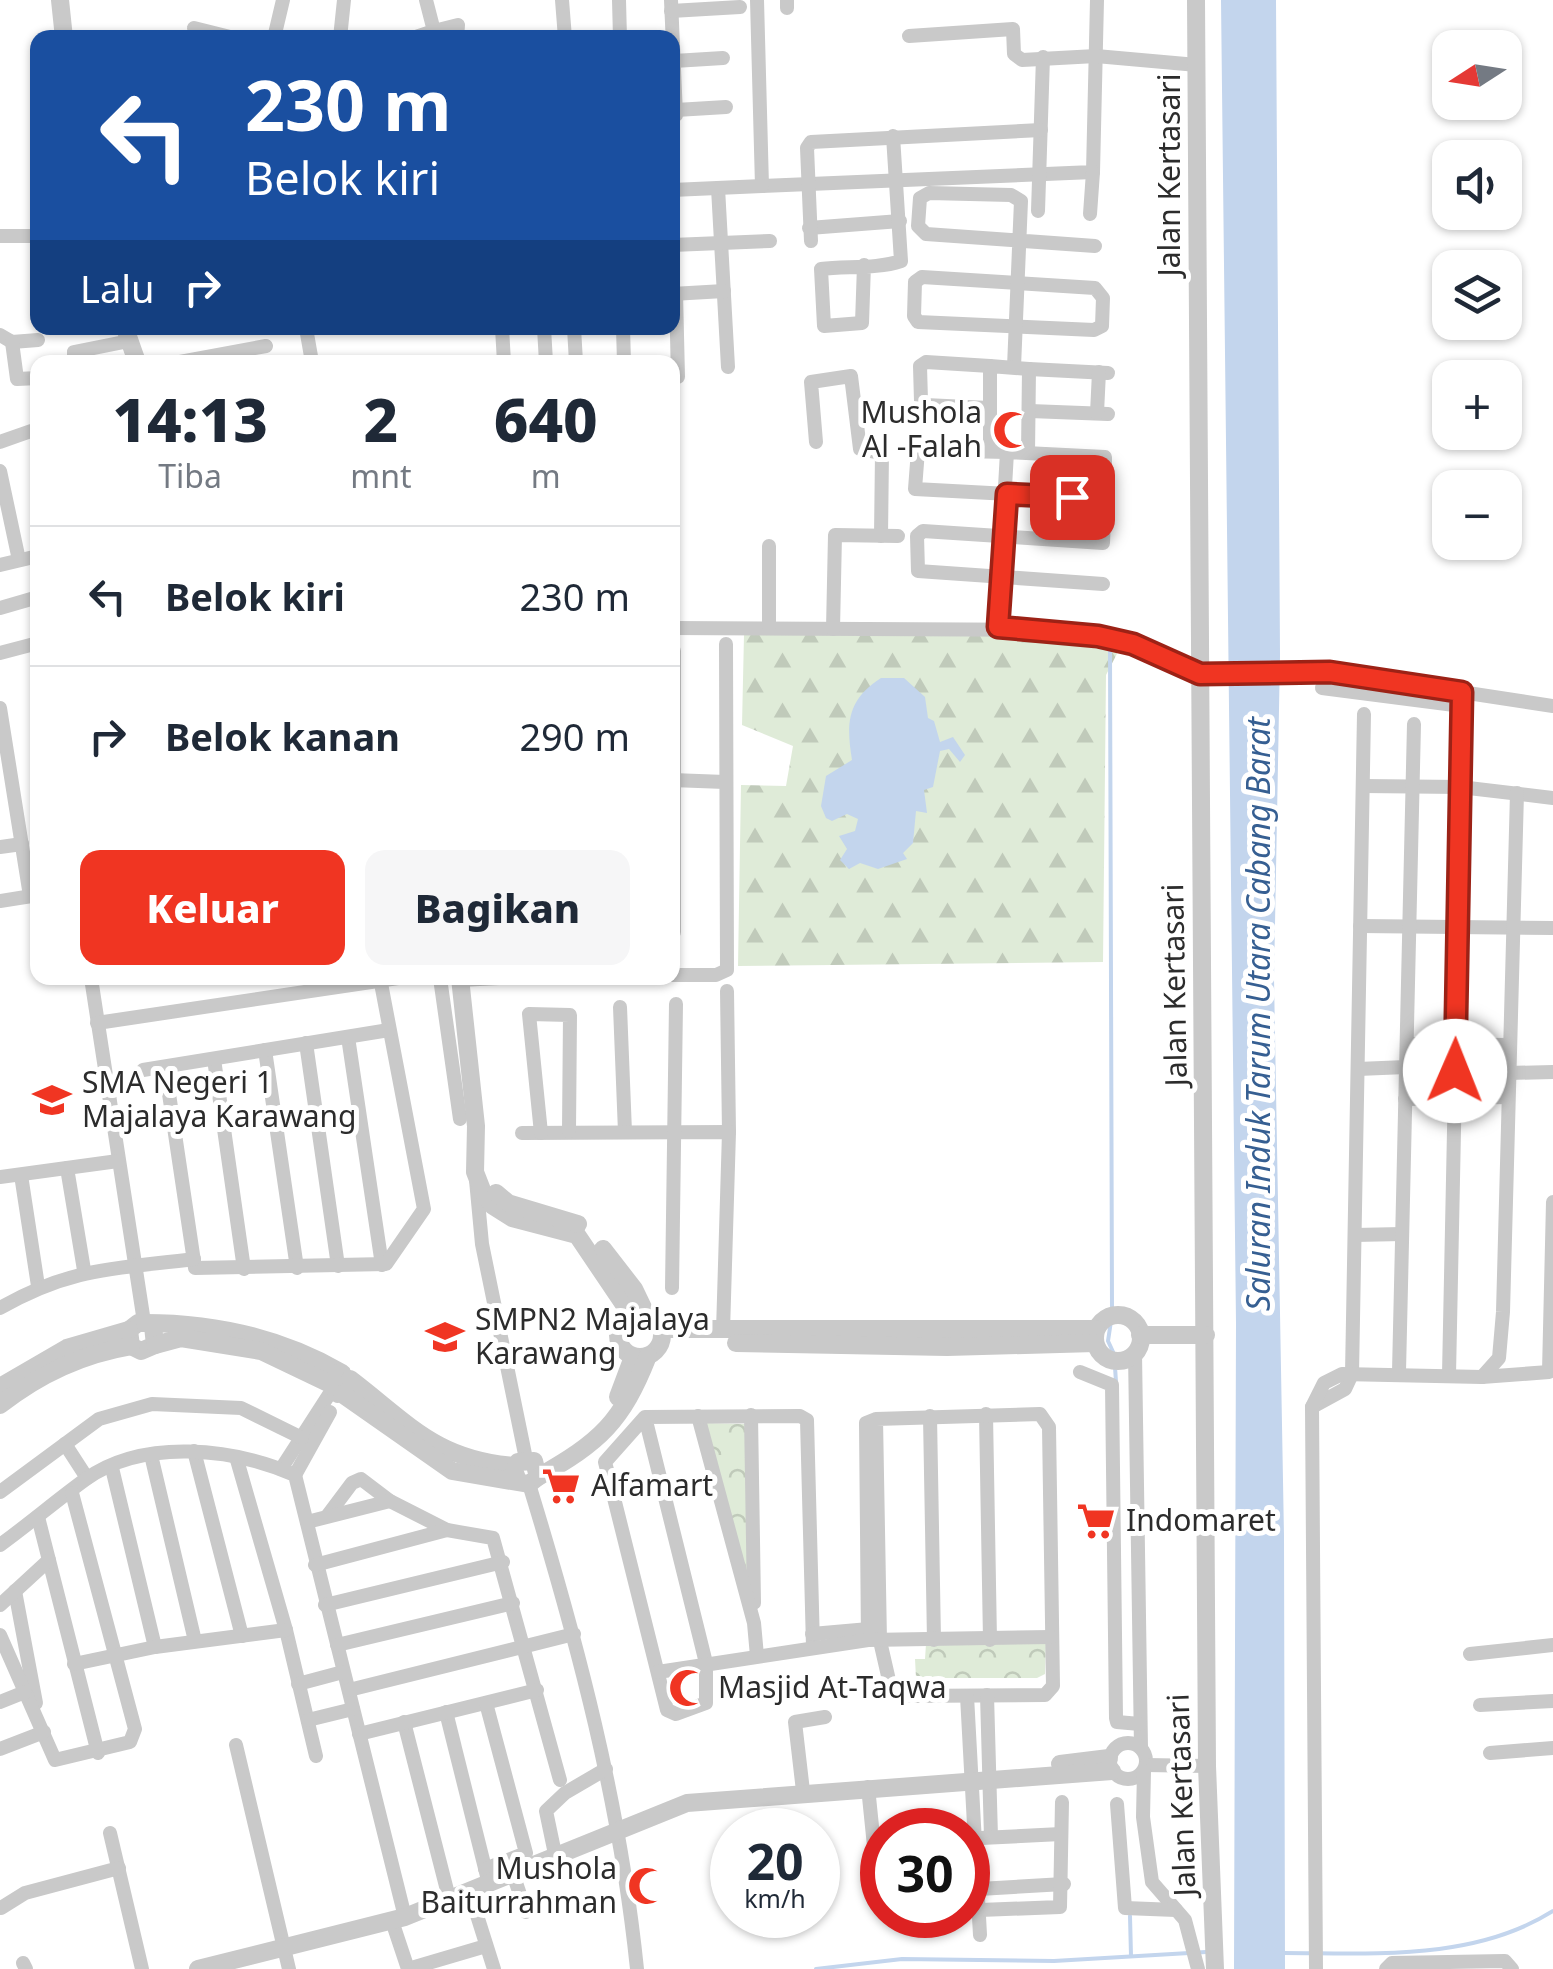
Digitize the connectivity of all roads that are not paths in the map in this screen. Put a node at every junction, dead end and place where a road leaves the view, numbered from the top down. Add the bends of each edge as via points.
1 (60, 0) edge
2 (283, 0) edge
3 (344, 0) edge
4 (426, 0) edge
5 (562, 0) edge
6 (618, 0) edge
7 (757, 0) edge
8 (1097, 0) edge
9 (1196, 0) edge
10 (671, 5) edge
11 (740, 7) dead end
12 (194, 28) dead end
13 (63, 30) edge
14 (202, 30) edge
15 (276, 30) edge
16 (341, 30) edge
17 (434, 30) edge
18 (438, 30) edge
19 (458, 30) edge
20 (564, 30) edge
21 (620, 30) edge
22 (672, 30) edge
23 (908, 36) dead end
24 (1096, 56) junction
25 (1043, 57) junction
26 (724, 58) dead end
27 (680, 61) edge
28 (1197, 65) junction
29 (726, 107) dead end
30 (680, 111) edge
31 (1041, 130) junction
32 (893, 136) junction
33 (1092, 172) junction
34 (1040, 173) junction
35 (898, 179) junction
36 (808, 184) junction
37 (762, 186) junction
38 (718, 188) junction
39 (680, 190) edge
40 (1038, 211) dead end
41 (1090, 214) dead end
42 (900, 222) junction
43 (0, 236) edge
44 (30, 236) edge
45 (1017, 238) junction
46 (770, 240) dead end
47 (720, 242) junction
48 (680, 244) edge
49 (1095, 246) dead end
50 (864, 264) junction
51 (1016, 281) junction
52 (724, 291) junction
53 (680, 294) edge
54 (1014, 326) junction
55 (124, 335) edge
56 (6, 339) edge
57 (38, 340) dead end
58 (266, 346) dead end
59 (74, 355) edge
60 (218, 355) edge
61 (990, 366) junction
62 (728, 367) dead end
63 (1022, 368) junction
64 (30, 378) edge
65 (989, 408) junction
66 (1030, 412) junction
67 (30, 431) edge
68 (0, 442) edge
69 (816, 442) dead end
70 (990, 449) junction
71 (1007, 452) junction
72 (1028, 453) junction
73 (0, 471) edge
74 (1007, 494) junction
75 (1104, 498) junction
76 (1002, 535) junction
77 (881, 536) junction
78 (898, 536) dead end
79 (769, 546) dead end
80 (30, 558) edge
81 (18, 560) junction
82 (0, 566) edge
83 (1000, 579) junction
84 (1102, 584) dead end
85 (30, 599) edge
86 (0, 608) edge
87 (998, 627) junction
88 (680, 628) edge
89 (769, 628) junction
90 (833, 629) junction
91 (726, 644) dead end
92 (30, 645) edge
93 (0, 654) edge
94 (1200, 674) junction
95 (1322, 688) dead end
96 (1462, 699) junction
97 (1553, 706) edge
98 (0, 708) edge
99 (1364, 714) dead end
100 (1414, 724) dead end
101 (680, 780) edge
102 (725, 782) junction
103 (1362, 786) junction
104 (1412, 786) junction
105 (1460, 787) junction
106 (1517, 793) junction
107 (1553, 798) edge
108 (22, 844) junction
109 (0, 847) edge
110 (30, 879) edge
111 (30, 897) edge
112 (0, 901) edge
113 (1360, 926) junction
114 (1410, 926) junction
115 (1458, 926) junction
116 (1513, 927) junction
117 (1553, 928) edge
118 (680, 976) edge
119 (92, 985) edge
120 (342, 985) edge
121 (382, 985) edge
122 (441, 985) edge
123 (467, 985) edge
124 (727, 991) dead end
125 (676, 1004) dead end
126 (620, 1007) dead end
127 (97, 1023) junction
128 (389, 1030) junction
129 (348, 1037) junction
130 (306, 1044) junction
131 (1406, 1044) junction
132 (1456, 1044) junction
133 (1510, 1044) junction
134 (260, 1051) junction
135 (214, 1059) junction
136 (165, 1066) junction
137 (1406, 1067) junction
138 (1358, 1068) junction
139 (142, 1070) dead end
140 (1553, 1072) edge
141 (1509, 1073) junction
142 (1508, 1097) junction
143 (1454, 1098) junction
144 (1405, 1099) junction
145 (468, 1123) junction
146 (569, 1131) junction
147 (522, 1132) dead end
148 (541, 1132) junction
149 (625, 1132) junction
150 (674, 1132) junction
151 (728, 1132) junction
152 (118, 1161) junction
153 (67, 1168) junction
154 (476, 1172) junction
155 (21, 1174) junction
156 (0, 1178) edge
157 (1553, 1202) edge
158 (1402, 1234) junction
159 (1355, 1235) junction
160 (194, 1263) junction
161 (382, 1265) junction
162 (338, 1266) junction
163 (292, 1268) junction
164 (244, 1269) junction
165 (84, 1270) junction
166 (137, 1270) junction
167 (38, 1286) junction
168 (672, 1288) dead end
169 (0, 1306) edge
170 (638, 1314) junction
171 (723, 1331) junction
172 (142, 1332) junction
173 (1206, 1335) junction
174 (1095, 1336) junction
175 (1003, 1337) junction
176 (1138, 1344) junction
177 (651, 1346) junction
178 (1080, 1372) dead end
179 (1399, 1372) junction
180 (34, 1374) junction
181 (1352, 1374) junction
182 (1449, 1375) junction
183 (1551, 1375) edge
184 (1482, 1377) junction
185 (339, 1384) junction
186 (0, 1388) edge
187 (0, 1406) edge
188 (986, 1414) junction
189 (750, 1415) junction
190 (698, 1416) junction
191 (930, 1416) junction
192 (645, 1417) junction
193 (1112, 1420) junction
194 (1134, 1420) junction
195 (302, 1438) junction
196 (65, 1444) junction
197 (194, 1451) junction
198 (151, 1455) junction
199 (237, 1460) junction
200 (112, 1468) junction
201 (527, 1471) junction
202 (87, 1478) junction
203 (292, 1478) junction
204 (0, 1492) edge
205 (72, 1493) junction
206 (390, 1501) junction
207 (1136, 1506) junction
208 (1114, 1507) junction
209 (328, 1515) junction
210 (38, 1517) junction
211 (307, 1522) junction
212 (447, 1530) junction
213 (0, 1545) edge
214 (48, 1560) junction
215 (503, 1562) junction
216 (315, 1565) junction
217 (14, 1591) junction
218 (513, 1603) junction
219 (325, 1605) junction
220 (0, 1606) edge
221 (754, 1624) junction
222 (286, 1630) junction
223 (1114, 1631) junction
224 (1136, 1632) junction
225 (574, 1634) junction
226 (0, 1635) edge
227 (242, 1636) junction
228 (1051, 1636) junction
229 (872, 1637) junction
230 (812, 1640) junction
231 (934, 1640) junction
232 (990, 1640) junction
233 (195, 1641) junction
234 (337, 1645) junction
235 (1553, 1645) edge
236 (524, 1646) junction
237 (155, 1647) junction
238 (115, 1654) junction
239 (1470, 1654) dead end
240 (4, 1656) edge
241 (757, 1656) junction
242 (706, 1663) junction
243 (74, 1664) junction
244 (343, 1672) junction
245 (658, 1672) junction
246 (298, 1684) junction
247 (348, 1690) junction
248 (537, 1690) junction
249 (25, 1692) junction
250 (986, 1695) junction
251 (967, 1696) junction
252 (1553, 1701) edge
253 (0, 1702) edge
254 (486, 1703) junction
255 (1480, 1704) dead end
256 (352, 1709) junction
257 (446, 1712) junction
258 (37, 1714) junction
259 (825, 1717) dead end
260 (308, 1720) junction
261 (404, 1722) junction
262 (1140, 1724) junction
263 (44, 1732) junction
264 (359, 1734) junction
265 (236, 1745) dead end
266 (1141, 1748) junction
267 (1553, 1748) edge
268 (0, 1749) edge
269 (98, 1753) junction
270 (1490, 1753) dead end
271 (316, 1756) dead end
272 (1111, 1764) junction
273 (1207, 1766) junction
274 (1145, 1768) junction
275 (606, 1770) junction
276 (981, 1778) junction
277 (560, 1780) dead end
278 (868, 1787) junction
279 (803, 1791) junction
280 (1062, 1802) dead end
281 (870, 1808) edge
282 (982, 1808) edge
283 (1143, 1817) junction
284 (618, 1829) junction
285 (110, 1833) dead end
286 (1061, 1834) junction
287 (990, 1838) edge
288 (555, 1854) junction
289 (119, 1868) junction
290 (512, 1871) junction
291 (486, 1875) junction
292 (1064, 1884) junction
293 (990, 1889) edge
294 (469, 1890) junction
295 (449, 1898) junction
296 (2, 1908) edge
297 (990, 1910) edge
298 (1176, 1910) junction
299 (526, 1912) dead end
300 (399, 1919) junction
301 (486, 1946) junction
302 (284, 1950) junction
303 (1316, 1958) edge
304 (441, 1965) edge
305 (1197, 1966) edge
306 (142, 1969) edge
307 (200, 1969) edge
308 (289, 1969) edge
309 (408, 1969) edge
310 (494, 1969) edge
311 (637, 1969) edge
312 (1215, 1969) edge
313 (1386, 1969) edge
314 (1512, 1969) edge

1 - 13 street
2 - 15 street
3 - 16 street
4 - 17 street
5 - 20 street
6 - 21 street
7 - 37 street
8 - 24 street
9 - 28 street, Jalan Kertasari
10 - 11 street
10 - 22 street
12 - 14 street
18 - 19 street via 458,25
23 - 25 street via 1013,28 1016,59
24 - 25 street
24 - 28 street
24 - 33 street
25 - 31 street
26 - 27 street
28 - 94 street, Jalan Kertasari
29 - 30 street
31 - 32 street
31 - 34 street
32 - 35 street
32 - 36 street via 811,142
33 - 34 street
33 - 41 street
34 - 35 street
34 - 40 street
35 - 36 street
35 - 42 street
36 - 37 street
36 - 42 street via 810,235
37 - 38 street
38 - 39 street
38 - 47 street
42 - 50 street via 901,261
43 - 44 street
45 - 45 street via 1017,198 929,192 920,198 918,226 926,234
45 - 49 street
45 - 51 street
46 - 47 street
47 - 48 street
47 - 52 street
50 - 50 street via 862,323 824,326 820,270
51 - 54 street
51 - 54 street via 1102,290 1102,326
51 - 54 street via 914,282 918,322
52 - 53 street
52 - 62 street
54 - 63 street
55 - 59 street
56 - 57 street
56 - 64 street via 17,379
58 - 60 street
61 - 63 street
61 - 65 street
61 - 65 street via 920,366 922,404
63 - 66 street
63 - 66 street via 1104,372 1102,413
65 - 70 street
66 - 72 street
67 - 68 street
69 - 77 street via 810,382 851,376 860,450 882,453
70 - 71 street
70 - 74 street via 918,450 916,489
71 - 72 street
71 - 74 street
72 - 75 street via 1106,456
73 - 81 street
74 - 75 street
74 - 76 street
75 - 76 street via 1102,544
76 - 83 street
76 - 83 street via 917,536 916,568 922,573
77 - 78 street
77 - 90 street via 835,536
79 - 89 street
80 - 81 street
81 - 82 street
83 - 84 street
83 - 87 street
85 - 86 street
87 - 90 street
87 - 94 street via 1133,644
88 - 89 street
89 - 90 street
91 - 102 street
92 - 93 street
94 - 96 street via 1328,672
94 - 173 street, Jalan Kertasari
95 - 96 street
96 - 97 street
96 - 105 street
98 - 108 street
99 - 103 street
100 - 104 street
101 - 102 street
102 - 118 street via 727,970
103 - 104 street
103 - 113 street
104 - 105 street
104 - 114 street
105 - 106 street
105 - 115 street
106 - 107 street
106 - 116 street
108 - 109 street
108 - 110 street
111 - 112 street
113 - 114 street
113 - 138 street
114 - 115 street
114 - 131 street
115 - 116 street
115 - 132 street
116 - 117 street
116 - 133 street
119 - 127 street
120 - 127 street
121 - 128 street
122 - 145 street
123 - 145 street
124 - 151 street
125 - 150 street
126 - 149 street
127 - 152 street
128 - 129 street
128 - 161 street via 424,1209
129 - 130 street
129 - 161 street
130 - 134 street
130 - 162 street
131 - 132 street
131 - 137 street
132 - 133 street
132 - 143 street
133 - 141 street
134 - 135 street
134 - 163 street
135 - 136 street
135 - 164 street
136 - 139 street
136 - 160 street
137 - 138 street
137 - 144 street
138 - 159 street
140 - 141 street
141 - 142 street
142 - 143 street
142 - 184 street via 1499,1358
143 - 144 street
143 - 182 street
144 - 158 street
145 - 154 street
145 - 170 street via 492,1189 508,1203 586,1229 634,1289
146 - 148 street
146 - 148 street via 570,1015 529,1014
146 - 149 street
147 - 148 street
149 - 150 street
150 - 151 street
150 - 168 street
151 - 171 street
152 - 153 street
152 - 166 street
153 - 155 street
153 - 165 street
154 - 170 street via 493,1206 512,1218 577,1235
154 - 201 street via 482,1244
155 - 156 street
155 - 167 street
157 - 183 street
158 - 159 street
158 - 179 street
159 - 181 street
160 - 164 street
160 - 166 street
161 - 162 street
162 - 163 street
163 - 164 street
165 - 166 street
165 - 167 street
166 - 172 street
167 - 169 street
170 - 177 street
170 - 177 street via 620,1325 618,1340
171 - 175 street
171 - 177 street
172 - 180 street
172 - 185 street via 215,1328 272,1339
173 - 176 street
173 - 273 street, Jalan Kertasari
174 - 175 street
174 - 176 street via 1113,1360
174 - 176 street via 1107,1317 1122,1315 1134,1322
175 - 177 street
176 - 194 street
177 - 201 street via 592,1432
178 - 193 street via 1112,1385
179 - 181 street
179 - 182 street
180 - 186 street
180 - 187 street
181 - 303 street via 1324,1383 1312,1407
182 - 184 street
183 - 184 street
185 - 195 street
185 - 201 street via 444,1451
185 - 203 street
188 - 191 street
188 - 228 street via 1040,1414 1049,1427
188 - 232 street
189 - 190 street
189 - 221 street
189 - 230 street via 807,1420
190 - 192 street
190 - 221 street
191 - 229 street via 876,1419
191 - 231 street
192 - 242 street
192 - 245 street via 605,1462
193 - 194 street
193 - 208 street
194 - 207 street
195 - 196 street via 241,1408 185,1403 117,1412
195 - 203 street
196 - 202 street
196 - 204 street
197 - 198 street
197 - 199 street
197 - 227 street
198 - 200 street
198 - 233 street
199 - 203 street
199 - 222 street
200 - 202 street
200 - 237 street
201 - 225 street
202 - 205 street
203 - 211 street
205 - 210 street
205 - 238 street
206 - 209 street
206 - 209 street via 358,1479
206 - 212 street
207 - 208 street
207 - 224 street
208 - 223 street
209 - 211 street
210 - 213 street
210 - 214 street
211 - 216 street
212 - 215 street via 493,1538
212 - 216 street
214 - 217 street
214 - 243 street
215 - 218 street
215 - 219 street
216 - 219 street
217 - 220 street
217 - 258 street
218 - 234 street
218 - 236 street
219 - 234 street
221 - 241 street
222 - 227 street
222 - 246 street
223 - 224 street
223 - 262 street via 1116,1720
224 - 262 street
225 - 236 street
225 - 275 street
226 - 240 street
227 - 233 street
228 - 232 street
228 - 250 street via 1050,1692
229 - 230 street
229 - 231 street
229 - 251 street via 897,1695
230 - 241 street
231 - 232 street
233 - 237 street
234 - 244 street
235 - 239 street
236 - 247 street
236 - 248 street
237 - 238 street
238 - 243 street
238 - 269 street via 134,1736
240 - 249 street
241 - 242 street
242 - 245 street
242 - 245 street via 706,1703 676,1714 666,1710
243 - 269 street
244 - 246 street
244 - 247 street
246 - 260 street
247 - 256 street
248 - 254 street
248 - 277 street
249 - 253 street
249 - 258 street
250 - 251 street
250 - 276 street
251 - 276 street
252 - 255 street
254 - 257 street
254 - 291 street via 526,1853
256 - 260 street
256 - 264 street
257 - 261 street
257 - 291 street
258 - 263 street
259 - 279 street via 795,1722
260 - 271 street
261 - 264 street
261 - 295 street
262 - 266 street
263 - 268 street
263 - 269 street via 55,1760
264 - 300 street
265 - 302 street
266 - 272 street via 1124,1742
266 - 274 street
267 - 270 street
272 - 274 street via 1128,1780
272 - 276 street
273 - 274 street
273 - 312 street, Jalan Kertasari
274 - 283 street
275 - 284 street
275 - 288 street via 546,1811
276 - 278 street via 948,1786
276 - 282 street
278 - 279 street
278 - 281 street
279 - 284 street via 687,1802
280 - 286 street
283 - 298 street via 1152,1882
283 - 298 street via 1118,1812 1125,1908
284 - 288 street
284 - 311 street
285 - 289 street
286 - 287 street
286 - 292 street
288 - 290 street
289 - 296 street via 25,1893
289 - 306 street
290 - 291 street
290 - 299 street
291 - 294 street
292 - 293 street
292 - 297 street via 1060,1907
294 - 295 street
294 - 301 street
295 - 300 street
298 - 305 street via 1194,1943
300 - 302 street
300 - 309 street
301 - 304 street
301 - 310 street
302 - 307 street
302 - 308 street
304 - 309 street
313 - 314 street via 1392,1963 1505,1961

